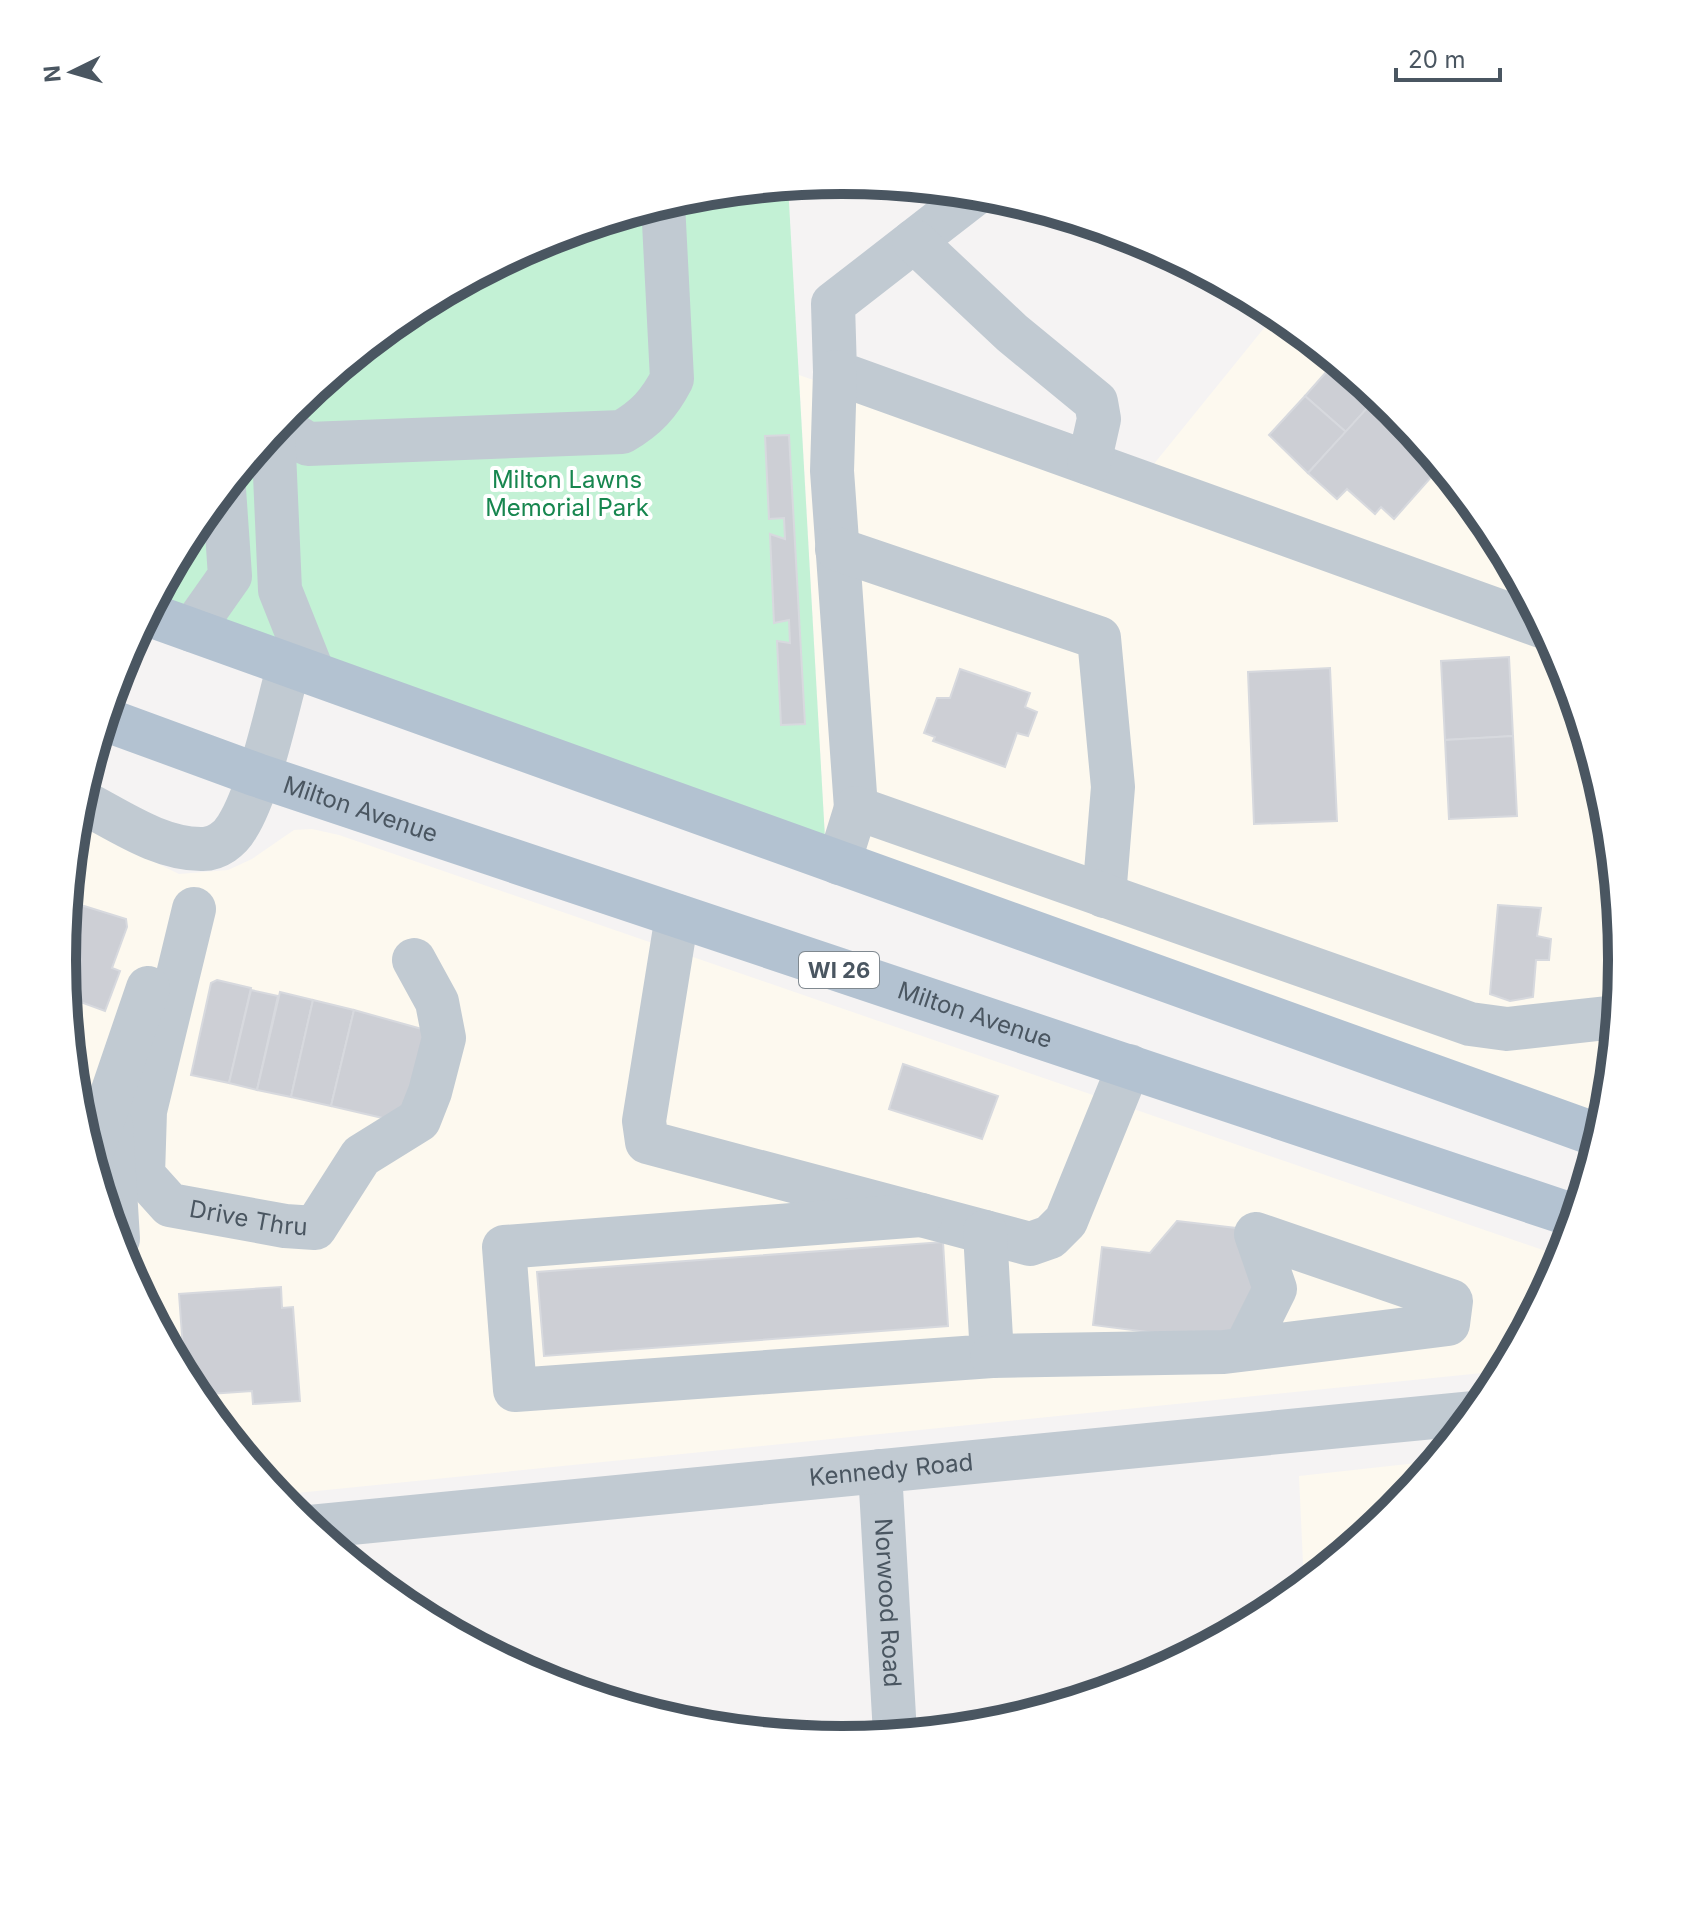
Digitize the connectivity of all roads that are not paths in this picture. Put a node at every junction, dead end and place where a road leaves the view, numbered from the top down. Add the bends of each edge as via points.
1 (963, 203) edge
2 (664, 215) edge
3 (914, 241) junction
4 (835, 372) junction
5 (286, 433) edge
6 (1089, 463) junction
7 (225, 506) edge
8 (837, 549) junction
9 (157, 618) edge
10 (1529, 622) edge
11 (192, 630) junction
12 (301, 669) junction
13 (114, 723) edge
14 (257, 775) junction
15 (92, 806) edge
16 (856, 808) junction
17 (839, 863) junction
18 (1104, 896) junction
19 (677, 916) junction
20 (414, 960) dead end
21 (1605, 1018) edge
22 (1129, 1066) junction
23 (109, 1100) junction
24 (1588, 1132) edge
25 (97, 1136) edge
26 (116, 1201) edge
27 (1565, 1213) edge
28 (921, 1215) junction
29 (985, 1232) junction
30 (1245, 1349) junction
31 (992, 1356) junction
32 (1456, 1418) edge
33 (880, 1471) junction
34 (327, 1525) edge
35 (894, 1724) edge

1 - 3 street
2 - 5 street via 672,379 644,419 622,432
3 - 4 street via 833,304
3 - 6 street via 1096,402 1099,419
4 - 6 street
4 - 8 street via 832,471
5 - 12 street via 276,507 280,590
6 - 10 street
7 - 11 street via 230,576
8 - 16 street
8 - 18 street via 1099,638 1113,787
9 - 11 main road
11 - 12 main road
12 - 14 street
12 - 17 main road
13 - 14 main road, Milton Avenue / WI 26
14 - 15 street via 238,826 212,848 162,842
14 - 19 main road, Milton Avenue / WI 26
16 - 17 street
16 - 18 street
17 - 24 main road
18 - 21 street via 1470,1024 1507,1029
19 - 22 main road, Milton Avenue / WI 26
19 - 28 street via 644,1121 647,1142
20 - 23 street, Drive Thru via 437,1002 444,1038 430,1092 419,1120 361,1156 315,1228 170,1205 143,1175 145,1111 186,907
22 - 27 main road, Milton Avenue / WI 26
22 - 29 street via 1066,1221 1050,1237 1030,1244
23 - 25 street
23 - 26 street
28 - 29 street
28 - 31 street via 504,1247 515,1390
29 - 31 street
30 - 30 street via 1448,1324 1451,1301 1256,1234 1275,1289
30 - 31 street
32 - 33 street, Kennedy Road
33 - 34 street, Kennedy Road
33 - 35 street, Norwood Road

